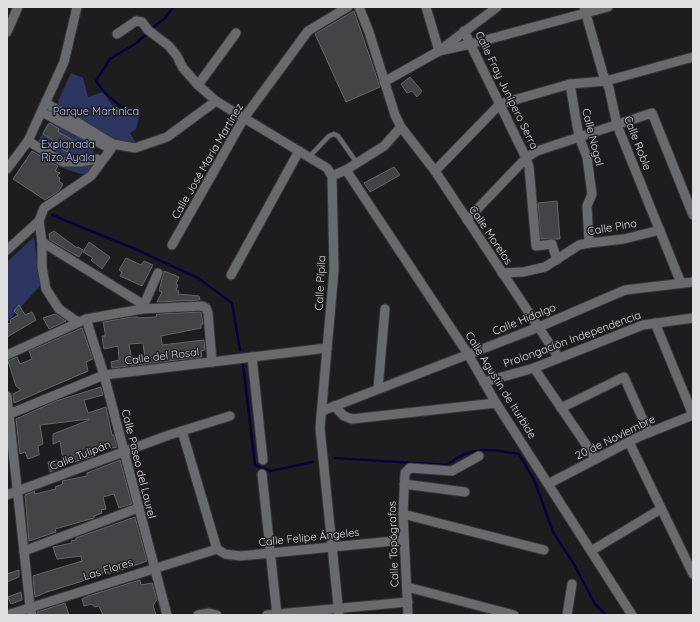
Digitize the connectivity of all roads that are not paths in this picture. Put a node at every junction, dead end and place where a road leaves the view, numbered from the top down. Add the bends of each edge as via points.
1 (18, 7) edge
2 (77, 7) edge
3 (348, 7) edge
4 (359, 7) edge
5 (426, 7) edge
6 (495, 7) edge
7 (608, 7) edge
8 (585, 10) edge
9 (464, 31) junction
10 (7, 32) edge
11 (236, 33) dead end
12 (117, 34) dead end
13 (471, 44) junction
14 (439, 51) junction
15 (693, 57) edge
16 (606, 81) junction
17 (384, 82) junction
18 (570, 84) junction
19 (198, 85) junction
20 (216, 102) junction
21 (500, 104) junction
22 (44, 108) junction
23 (244, 118) junction
24 (618, 125) junction
25 (400, 127) junction
26 (578, 136) junction
27 (94, 140) junction
28 (28, 141) junction
29 (115, 146) junction
30 (299, 151) junction
31 (309, 157) junction
32 (526, 158) junction
33 (357, 163) junction
34 (98, 164) junction
35 (7, 169) edge
36 (346, 170) junction
37 (435, 171) junction
38 (332, 176) junction
39 (693, 215) edge
40 (38, 220) junction
41 (467, 220) junction
42 (660, 230) junction
43 (42, 242) junction
44 (589, 243) junction
45 (172, 245) dead end
46 (7, 250) edge
47 (558, 260) junction
48 (158, 273) dead end
49 (502, 273) junction
50 (230, 275) dead end
51 (693, 282) edge
52 (681, 283) junction
53 (143, 307) junction
54 (384, 309) dead end
55 (693, 318) edge
56 (82, 321) junction
57 (655, 324) junction
58 (539, 327) junction
59 (327, 348) junction
60 (468, 354) junction
61 (7, 355) edge
62 (252, 357) junction
63 (559, 358) junction
64 (212, 362) junction
65 (534, 368) junction
66 (104, 375) junction
67 (484, 382) junction
68 (378, 389) junction
69 (7, 396) edge
70 (496, 403) junction
71 (334, 406) junction
72 (561, 408) junction
73 (322, 411) junction
74 (8, 414) edge
75 (693, 415) edge
76 (230, 416) dead end
77 (182, 431) junction
78 (649, 433) junction
79 (629, 442) junction
80 (124, 451) junction
81 (479, 456) dead end
82 (596, 459) junction
83 (263, 460) dead end
84 (262, 474) dead end
85 (404, 484) junction
86 (548, 484) junction
87 (19, 492) junction
88 (465, 492) dead end
89 (7, 495) edge
90 (138, 508) junction
91 (661, 509) junction
92 (403, 514) junction
93 (404, 540) junction
94 (332, 547) junction
95 (217, 549) junction
96 (544, 550) dead end
97 (24, 551) junction
98 (591, 551) junction
99 (271, 553) junction
100 (154, 568) junction
101 (693, 574) edge
102 (572, 584) dead end
103 (407, 587) junction
104 (408, 602) junction
105 (31, 611) edge
106 (339, 612) edge
107 (277, 614) edge
108 (7, 615) edge
109 (167, 615) edge
110 (198, 615) edge
111 (217, 615) edge
112 (267, 615) edge
113 (408, 615) edge
114 (514, 615) edge
115 (567, 615) edge
116 (632, 615) edge

1 - 10 street
2 - 22 street via 64,62
3 - 23 street, Calle José María Martínez via 308,31
4 - 17 street, Calle Morelos via 370,32
5 - 14 street
6 - 9 street
7 - 8 street
8 - 13 street
8 - 16 street, Calle Roble
9 - 13 street, Calle Fray Junípero Serra
9 - 14 street
11 - 19 street
12 - 19 street via 139,21 177,56 183,68
13 - 14 street
13 - 21 street, Calle Fray Junípero Serra
14 - 17 street
15 - 16 street
16 - 18 street
16 - 24 street, Calle Roble
17 - 25 street, Calle Morelos
18 - 21 street
18 - 26 street, Calle Nogal
19 - 20 street
20 - 23 street
20 - 29 street via 168,137 135,148
21 - 32 street, Calle Fray Junípero Serra
21 - 37 street
22 - 27 street
22 - 28 street
22 - 29 street
23 - 30 street
23 - 45 street, Calle José María Martínez
24 - 26 street
24 - 39 street via 652,113
24 - 42 street, Calle Roble
25 - 33 street via 384,146
25 - 37 street, Calle Morelos
26 - 32 street
26 - 44 street, Calle Nogal via 587,157 592,194 587,206
27 - 29 street
27 - 34 street
28 - 34 street via 63,162
28 - 35 street
29 - 34 street
30 - 31 street
30 - 50 street
31 - 33 lane via 334,134
31 - 38 street via 327,168
32 - 41 street
32 - 47 street, Calle Fray Junípero Serra via 536,246 552,244
33 - 36 street
34 - 40 street via 91,176 44,208
36 - 38 street
36 - 60 street, Calle Agustín de Iturbide
37 - 41 street, Calle Morelos
38 - 59 street, Calle Pípila via 334,270
40 - 43 street
40 - 46 street
41 - 49 street, Calle Morelos
42 - 44 street, Calle Pino via 624,239
42 - 52 street, Calle Roble
43 - 53 street
43 - 56 street via 42,267 46,289 59,309
44 - 47 street, Calle Pino via 579,245
47 - 49 street, Calle Pino via 538,269
48 - 53 street
49 - 58 street, Calle Morelos
51 - 52 street, Calle Hidalgo
52 - 58 street, Calle Hidalgo via 625,290
53 - 56 street
53 - 64 street via 206,308
54 - 68 street
55 - 57 street, Prolongación Independencia
56 - 61 street
56 - 66 street, Calle Paseo del Laurel
57 - 63 street, Prolongación Independencia via 643,325
57 - 75 street
58 - 60 street, Calle Hidalgo
58 - 63 street, Calle Morelos
59 - 62 street, Calle del Rosal
59 - 73 street, Calle Pípila
60 - 67 street, Calle Agustín de Iturbide
60 - 68 street, Calle Hidalgo
62 - 64 street, Calle del Rosal
62 - 83 street
63 - 65 street, Prolongación Independencia
64 - 66 street, Calle del Rosal
65 - 67 street, Prolongación Independencia
65 - 72 street
66 - 74 street, Calle del Rosal
66 - 80 street, Calle Paseo del Laurel
67 - 70 street, Calle Agustín de Iturbide
68 - 71 street, Calle Hidalgo
69 - 74 street
70 - 71 street via 352,419 344,416
70 - 86 street, Calle Agustín de Iturbide
71 - 73 street, Calle Hidalgo
72 - 78 street via 624,377
72 - 82 street
73 - 94 street, Calle Pípila via 320,428
74 - 87 street
75 - 78 street, 20 de Noviembre
76 - 77 street, Calle Tulipán
77 - 80 street, Calle Tulipán
77 - 95 street
78 - 79 street, 20 de Noviembre
79 - 82 street, 20 de Noviembre
79 - 91 street
80 - 87 street, Calle Tulipán
80 - 90 street, Calle Paseo del Laurel
81 - 85 street, Calle Topógrafos via 452,471 410,468 405,473
82 - 86 street, 20 de Noviembre
84 - 99 street
85 - 88 street
85 - 92 street, Calle Topógrafos
86 - 98 street, Calle Agustín de Iturbide
87 - 89 street, Calle Tulipán
87 - 97 street
90 - 97 street
90 - 100 street, Calle Paseo del Laurel
91 - 98 street
91 - 101 street
92 - 93 street, Calle Topógrafos
92 - 96 street
93 - 94 street, Calle Felipe Ángeles
93 - 103 street, Calle Topógrafos
94 - 99 street, Calle Felipe Ángeles
94 - 106 street, Calle Pípila
95 - 99 street, Calle Felipe Ángeles via 225,554 240,556
95 - 100 street, Las Flores
97 - 105 street
98 - 116 street, Calle Agustín de Iturbide
99 - 107 street
100 - 105 street, Las Flores
100 - 109 street, Calle Paseo del Laurel
102 - 115 street
103 - 104 street, Calle Topógrafos
103 - 114 street
104 - 106 street
104 - 113 street, Calle Topógrafos
105 - 108 street, Las Flores
106 - 107 street
107 - 112 street
110 - 111 street

